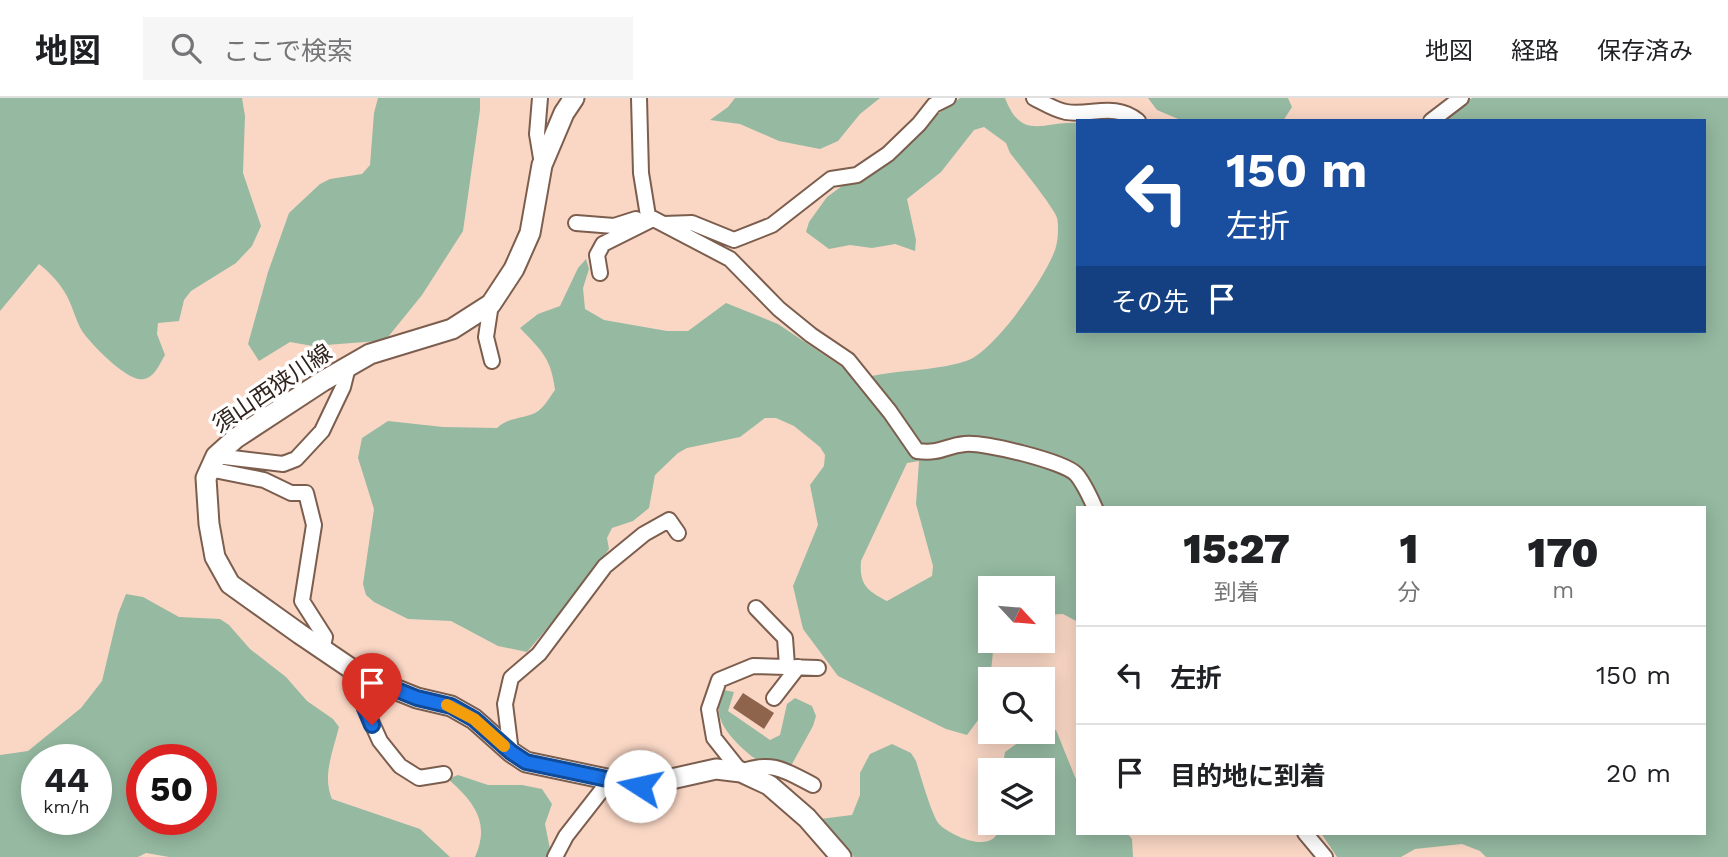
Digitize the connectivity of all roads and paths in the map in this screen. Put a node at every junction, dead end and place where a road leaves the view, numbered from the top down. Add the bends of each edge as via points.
1 (540, 98) edge
2 (574, 98) edge
3 (639, 98) edge
4 (948, 98) edge
5 (1034, 98) edge
6 (1461, 98) edge
7 (1136, 119) edge
8 (1434, 119) edge
9 (542, 166) junction
10 (654, 220) junction
11 (576, 223) dead end
12 (600, 273) dead end
13 (491, 304) junction
14 (492, 361) dead end
15 (348, 367) junction
16 (213, 463) junction
17 (1094, 506) edge
18 (678, 533) dead end
19 (756, 608) dead end
20 (322, 650) junction
21 (792, 666) junction
22 (818, 668) dead end
23 (362, 676) junction
24 (774, 698) dead end
25 (511, 752) junction
26 (741, 772) junction
27 (444, 774) dead end
28 (608, 781) junction
29 (813, 785) dead end
30 (1307, 835) edge
31 (555, 857) edge
32 (841, 857) edge
33 (1325, 857) edge

1 - 9 street via 537,134
2 - 9 main road, 須山西狭川線
3 - 10 street via 641,173
4 - 10 street via 933,105 888,154 857,175 831,179 772,225 734,240 692,223
5 - 7 street via 1066,112 1112,110
6 - 8 street
9 - 13 main road, 須山西狭川線 via 530,233
10 - 11 street via 614,226
10 - 12 street via 603,244 597,255
10 - 17 street via 730,259 779,309 848,360 917,451 935,453 965,444 1054,462 1075,473
13 - 14 street via 486,337
13 - 15 main road, 須山西狭川線 via 452,329 370,354
15 - 16 main road, 須山西狭川線 via 236,438
15 - 16 street via 322,431 296,460 283,464
16 - 20 main road via 206,478 209,524 215,557 230,584
16 - 20 street via 291,493 306,494 314,525 302,601 325,637
18 - 25 street via 669,520 605,566 539,654 511,678 505,704
19 - 21 street via 785,638
20 - 23 main road
21 - 22 street
21 - 24 street
21 - 26 street via 753,666 719,680 709,709 714,738
23 - 25 main road via 451,706 474,719
23 - 27 street via 365,708 380,741 400,766 419,778
25 - 28 main road via 526,762
26 - 28 main road via 716,769 640,786
26 - 29 street via 757,766 782,769
26 - 32 main road via 769,785 807,818
28 - 31 street
30 - 33 street

